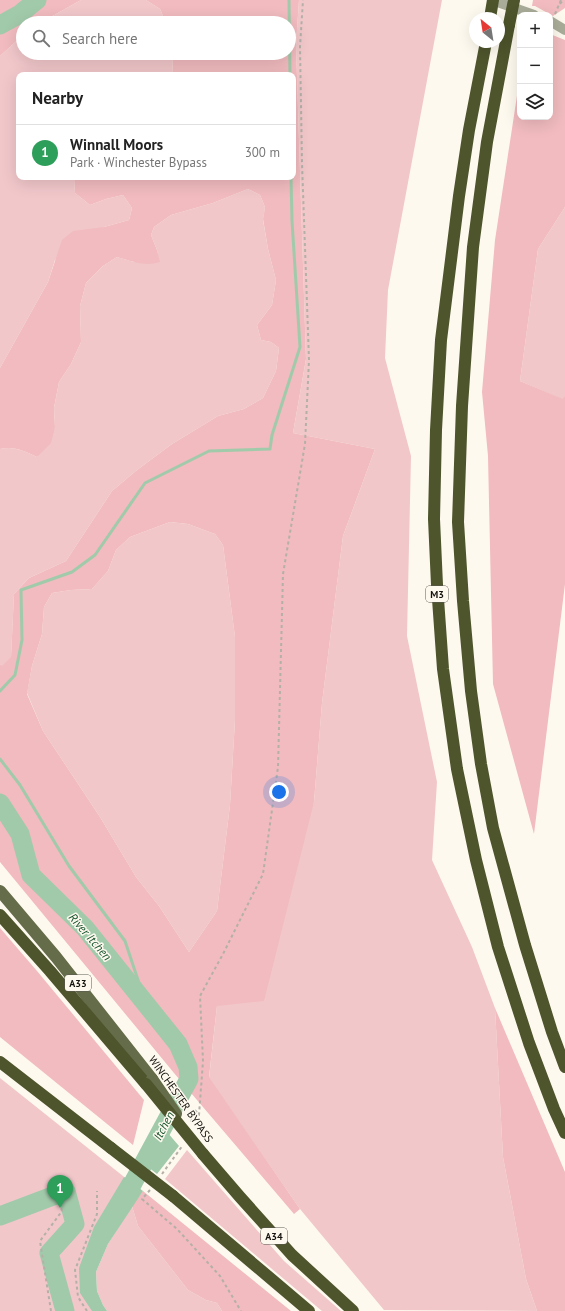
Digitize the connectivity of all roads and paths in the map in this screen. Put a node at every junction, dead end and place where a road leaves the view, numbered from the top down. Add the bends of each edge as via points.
1 (303, 0) edge
2 (492, 0) edge
3 (514, 0) edge
4 (491, 12) edge
5 (526, 12) edge
6 (553, 23) edge
7 (565, 30) edge
8 (485, 48) edge
9 (0, 891) edge
10 (0, 914) edge
11 (0, 1062) edge
12 (565, 1067) edge
13 (149, 1081) junction
14 (199, 1115) junction
15 (198, 1121) dead end
16 (190, 1124) dead end
17 (565, 1133) edge
18 (183, 1145) dead end
19 (161, 1175) dead end
20 (152, 1187) dead end
21 (96, 1191) dead end
22 (58, 1198) dead end
23 (51, 1311) edge
24 (87, 1311) edge
25 (242, 1311) edge
26 (309, 1311) edge
27 (353, 1311) edge

1 - 14 path via 300,55 309,360 305,444 283,574 278,767 263,874 200,996 203,1061
2 - 4 highway, bridge
2 - 5 street
3 - 12 highway, M3, bridge via 487,142 473,247 462,406 458,522 471,692 493,828 513,904
6 - 7 street
8 - 17 highway, M3 via 459,196 442,340 434,519 443,669 455,754 476,860 498,947 528,1044
9 - 13 main road, WINCHESTER BYPASS / A33 via 56,957
10 - 13 highway, A34
11 - 26 highway, bridge via 173,1196
13 - 27 highway, WINCHESTER BYPASS / A34, bridge via 203,1154 235,1192 292,1255
14 - 15 path
14 - 16 path via 195,1110
18 - 19 path
20 - 25 path via 142,1199 177,1229 220,1276
21 - 24 path via 97,1214 75,1270 78,1297
22 - 23 path via 62,1211 40,1241

